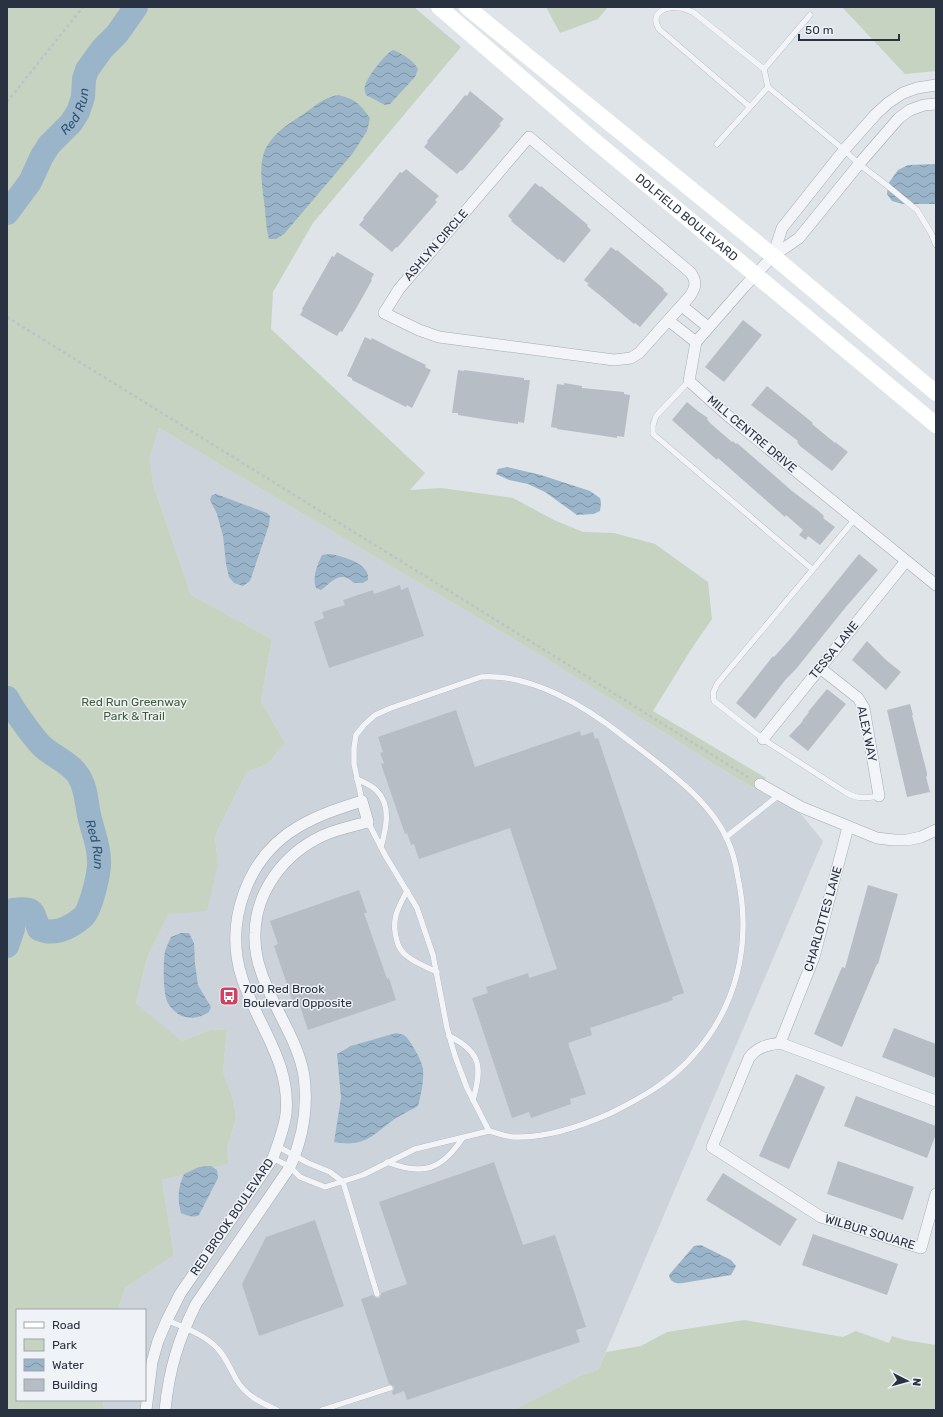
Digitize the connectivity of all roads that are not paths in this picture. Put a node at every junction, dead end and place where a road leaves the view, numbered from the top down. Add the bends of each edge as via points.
1 (440, 7) edge
2 (467, 7) edge
3 (810, 15) dead end
4 (764, 69) junction
5 (936, 85) edge
6 (768, 86) junction
7 (936, 104) edge
8 (750, 107) junction
9 (717, 144) dead end
10 (844, 150) junction
11 (859, 164) junction
12 (936, 245) edge
13 (773, 256) junction
14 (756, 274) junction
15 (682, 306) junction
16 (669, 321) junction
17 (708, 328) junction
18 (696, 342) junction
19 (689, 381) junction
20 (936, 393) edge
21 (936, 425) edge
22 (855, 518) junction
23 (906, 561) junction
24 (812, 569) junction
25 (936, 585) edge
26 (820, 668) junction
27 (763, 739) junction
28 (357, 778) junction
29 (760, 784) road end
30 (779, 795) junction
31 (879, 796) joint
32 (362, 801) junction
33 (368, 822) junction
34 (848, 827) junction
35 (936, 831) edge
36 (726, 837) junction
37 (381, 847) junction
38 (407, 891) junction
39 (437, 972) junction
40 (449, 1036) junction
41 (780, 1043) junction
42 (473, 1100) junction
43 (936, 1101) edge
44 (489, 1131) junction
45 (462, 1138) junction
46 (277, 1146) junction
47 (295, 1155) junction
48 (273, 1158) junction
49 (387, 1162) junction
50 (290, 1167) junction
51 (342, 1182) junction
52 (936, 1194) edge
53 (377, 1294) dead end
54 (167, 1320) junction
55 (184, 1328) junction
56 (390, 1388) dead end
57 (146, 1410) edge
58 (165, 1410) edge
59 (277, 1410) edge
60 (322, 1410) edge

1 - 14 main road, DOLFIELD BOULEVARD via 590,137
2 - 13 main road, DOLFIELD BOULEVARD
3 - 4 lane
4 - 6 lane
4 - 8 lane via 693,12 681,8 668,8 661,10 657,15 659,29
5 - 10 street via 903,93 888,103
6 - 8 lane
6 - 10 lane
7 - 11 street via 910,110 899,118
8 - 9 lane
10 - 11 lane
10 - 13 street via 782,228
11 - 12 lane via 917,210
11 - 13 street via 799,238
13 - 14 street
13 - 20 main road, DOLFIELD BOULEVARD
14 - 17 street
14 - 21 main road, DOLFIELD BOULEVARD
15 - 16 street, ASHLYN CIRCLE
15 - 16 street, ASHLYN CIRCLE via 696,285 690,272 529,137 399,288 384,313 439,337 614,360 635,356
15 - 17 street
16 - 18 street
17 - 18 street
18 - 19 street
19 - 22 street, MILL CENTRE DRIVE via 727,415
19 - 24 lane via 656,416 653,434
22 - 23 street, MILL CENTRE DRIVE
22 - 24 lane
23 - 25 street, MILL CENTRE DRIVE
23 - 26 street, TESSA LANE
24 - 27 lane via 717,684 713,693 714,702
26 - 27 street, TESSA LANE
26 - 31 street, ALEX WAY via 858,698 864,708
27 - 31 lane via 854,797
28 - 32 lane
28 - 36 lane via 354,764 356,735 375,715 481,677 515,679 574,703 604,721 697,797 712,814
28 - 37 lane via 377,791 385,805 387,819
29 - 30 street
30 - 34 street
30 - 36 lane
32 - 33 street
32 - 46 street, RED BROOK BOULEVARD via 315,818 283,838 254,870 244,890 238,912 236,940 241,976 284,1076 286,1115
33 - 37 lane
33 - 47 street, RED BROOK BOULEVARD via 322,836 284,863 263,897 257,915 256,954 267,989 299,1056 304,1076 305,1119
34 - 35 street via 876,838 894,840 921,837
34 - 41 street, CHARLOTTES LANE via 814,957
36 - 44 lane via 742,893 743,950 736,981 710,1035 690,1059 657,1087 597,1119 545,1135 514,1137
37 - 38 lane
38 - 39 lane via 425,929
38 - 39 lane via 395,919 394,930 398,945 405,956
39 - 40 lane
40 - 42 lane
40 - 42 lane via 470,1049 476,1061 479,1074
41 - 43 street
41 - 52 street, WILBUR SQUARE via 760,1047 753,1052 712,1147 821,1217 921,1248
42 - 44 lane
44 - 45 lane
45 - 49 lane via 415,1149
45 - 49 lane via 444,1160 430,1167 402,1168
46 - 47 lane
46 - 48 street, RED BROOK BOULEVARD
47 - 50 street, RED BROOK BOULEVARD
47 - 51 lane via 330,1172
48 - 50 lane
48 - 54 street, RED BROOK BOULEVARD via 180,1294
49 - 51 lane
50 - 51 lane via 300,1177 325,1187
50 - 55 street, RED BROOK BOULEVARD via 196,1304
51 - 53 lane
54 - 55 lane
54 - 57 street, RED BROOK BOULEVARD via 152,1362
55 - 58 street, RED BROOK BOULEVARD via 172,1365
55 - 59 lane via 209,1340 227,1361 245,1391 256,1400
56 - 60 lane

